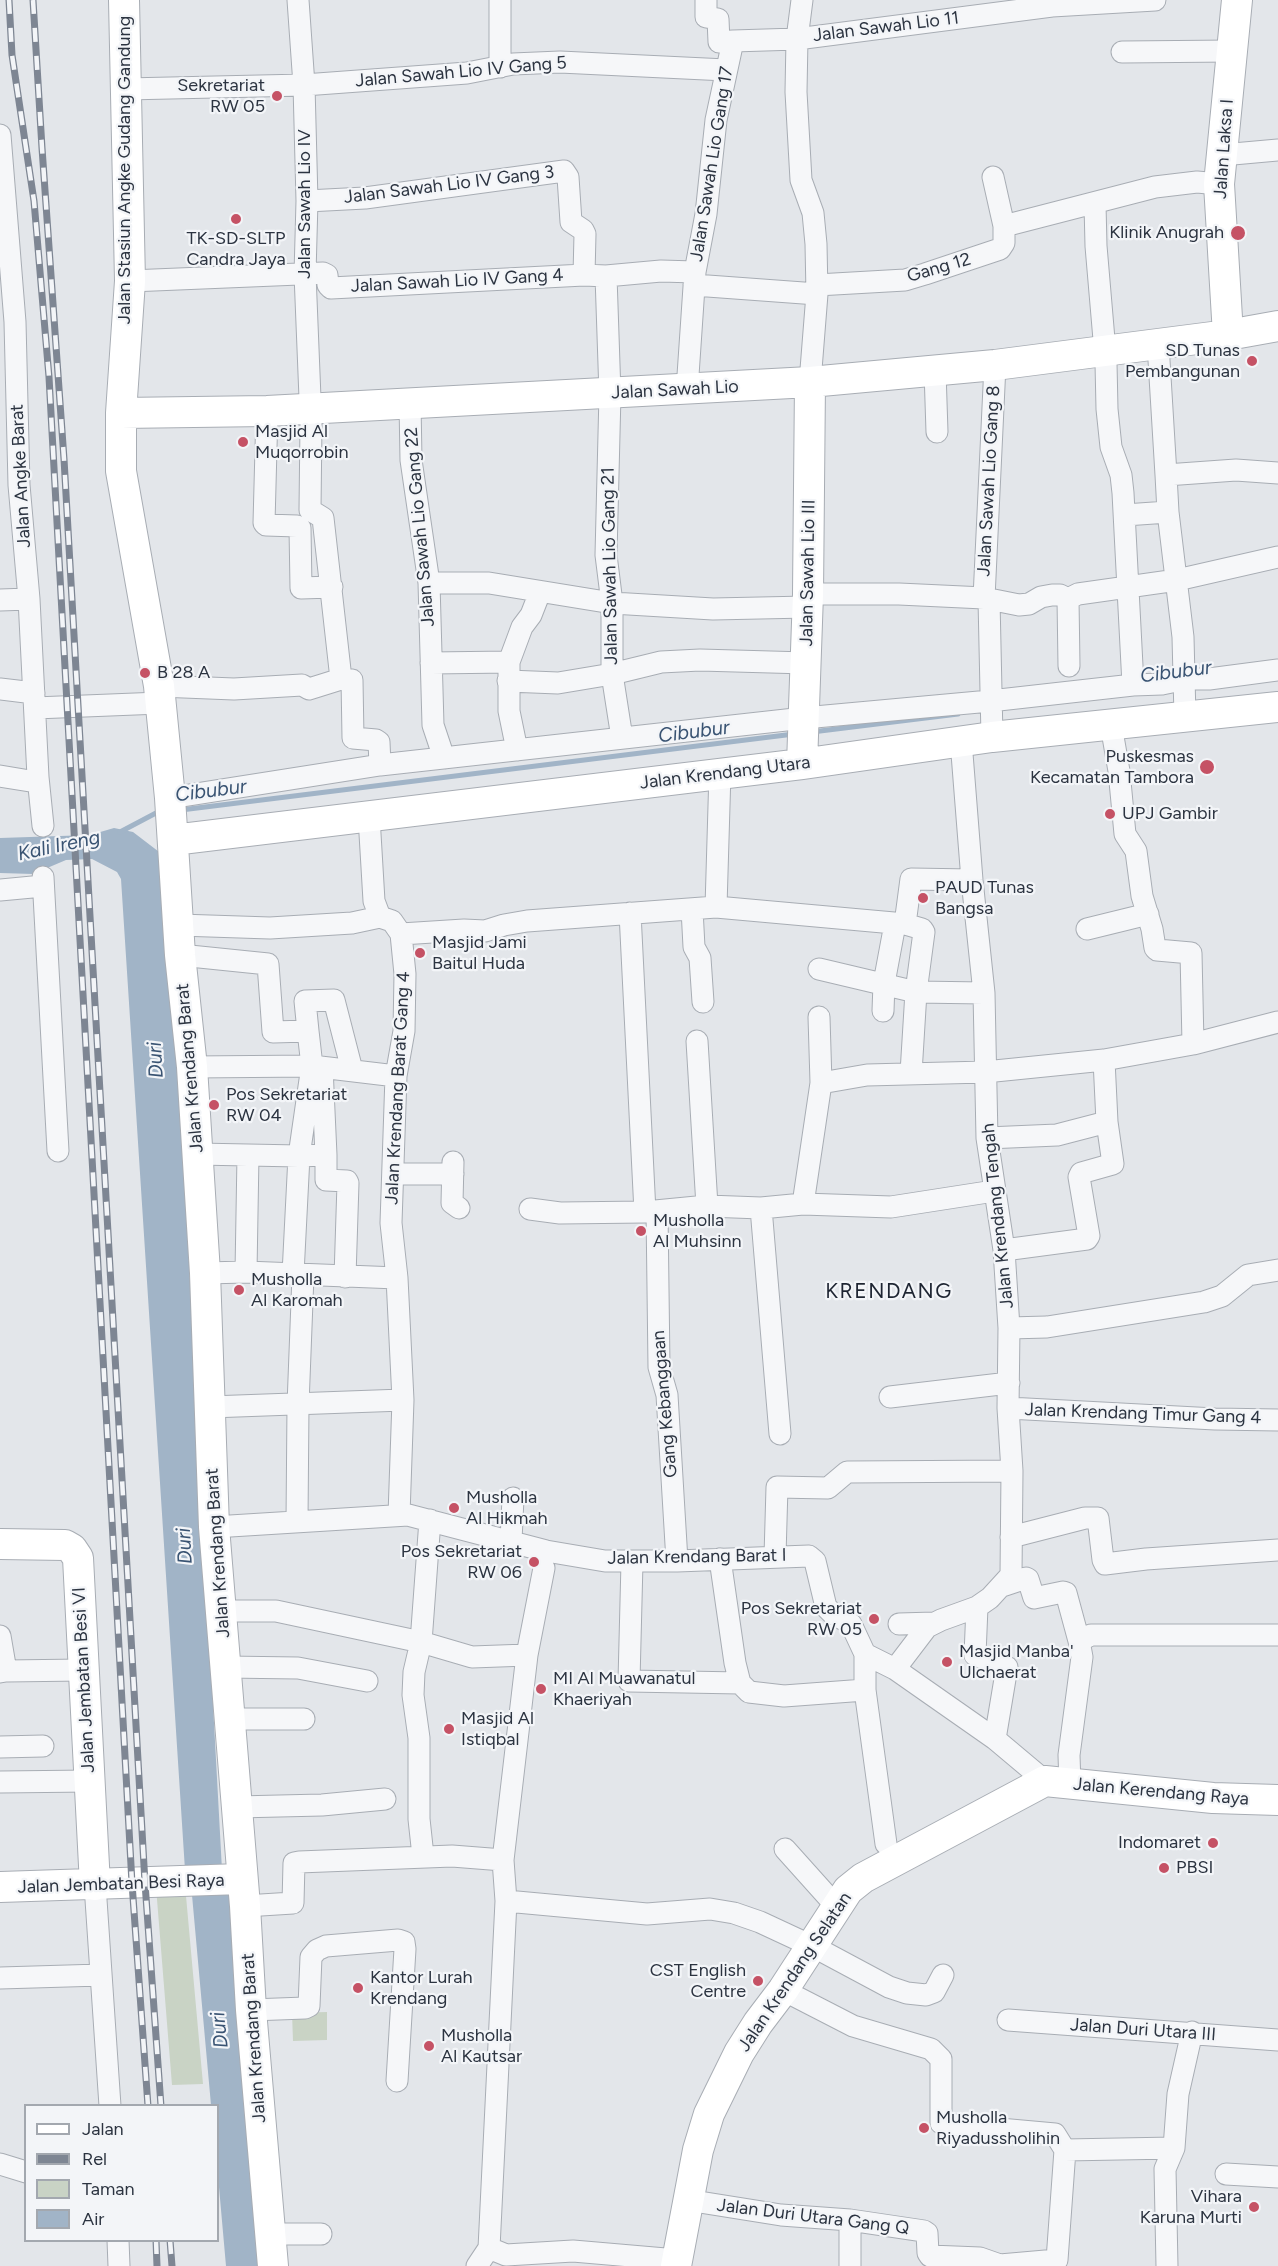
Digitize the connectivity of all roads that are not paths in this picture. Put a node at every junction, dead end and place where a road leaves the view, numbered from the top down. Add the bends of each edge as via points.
1 (124, 0) edge
2 (298, 0) edge
3 (500, 0) edge
4 (802, 0) edge
5 (1155, 0) edge
6 (1237, 0) edge
7 (706, 1) edge
8 (797, 39) junction
9 (733, 41) junction
10 (1232, 51) junction
11 (1122, 52) dead end
12 (500, 67) junction
13 (726, 70) junction
14 (304, 86) junction
15 (126, 89) junction
16 (1, 148) edge
17 (1278, 150) edge
18 (1222, 155) junction
19 (993, 177) dead end
20 (1, 180) edge
21 (1219, 184) junction
22 (307, 201) junction
23 (1095, 204) junction
24 (1004, 226) junction
25 (305, 274) junction
26 (584, 275) junction
27 (606, 276) junction
28 (695, 278) junction
29 (130, 281) junction
30 (817, 289) junction
31 (1278, 326) edge
32 (1228, 335) junction
33 (1158, 344) junction
34 (1104, 351) junction
35 (995, 365) junction
36 (935, 370) junction
37 (810, 382) junction
38 (8, 388) edge
39 (687, 390) junction
40 (610, 394) junction
41 (410, 402) junction
42 (310, 409) junction
43 (267, 411) junction
44 (121, 413) junction
45 (937, 432) dead end
46 (1278, 473) edge
47 (1166, 475) junction
48 (10, 486) edge
49 (1168, 512) junction
50 (1125, 515) junction
51 (1278, 557) edge
52 (1177, 580) junction
53 (429, 584) junction
54 (1126, 586) junction
55 (333, 588) junction
56 (540, 592) junction
57 (1068, 598) junction
58 (29, 599) junction
59 (987, 599) junction
60 (0, 600) edge
61 (807, 601) junction
62 (612, 603) junction
63 (431, 663) junction
64 (806, 663) junction
65 (1069, 666) dead end
66 (1278, 670) edge
67 (508, 671) junction
68 (612, 674) junction
69 (341, 679) junction
70 (1185, 681) junction
71 (1133, 685) junction
72 (0, 689) edge
73 (160, 694) junction
74 (34, 700) junction
75 (990, 704) junction
76 (1278, 707) edge
77 (1185, 713) junction
78 (1110, 725) junction
79 (992, 735) junction
80 (622, 738) junction
81 (803, 740) junction
82 (961, 741) junction
83 (517, 750) junction
84 (444, 758) junction
85 (380, 765) junction
86 (720, 772) junction
87 (0, 776) edge
88 (38, 777) junction
89 (170, 799) junction
90 (369, 817) junction
91 (43, 826) dead end
92 (173, 840) junction
93 (972, 880) junction
94 (0, 890) edge
95 (716, 907) junction
96 (692, 909) junction
97 (630, 913) junction
98 (1148, 914) junction
99 (380, 916) junction
100 (900, 924) junction
101 (179, 925) junction
102 (1087, 928) dead end
103 (401, 934) junction
104 (180, 955) junction
105 (819, 969) dead end
106 (884, 983) junction
107 (916, 992) junction
108 (984, 993) junction
109 (703, 1002) dead end
110 (883, 1011) dead end
111 (819, 1017) dead end
112 (1278, 1023) edge
113 (308, 1031) junction
114 (697, 1041) dead end
115 (1193, 1044) junction
116 (1104, 1060) junction
117 (192, 1067) junction
118 (317, 1067) junction
119 (352, 1070) junction
120 (985, 1072) junction
121 (911, 1073) junction
122 (396, 1076) junction
123 (821, 1083) junction
124 (1107, 1122) junction
125 (987, 1138) junction
126 (58, 1151) dead end
127 (197, 1154) junction
128 (248, 1155) junction
129 (326, 1155) junction
130 (299, 1156) junction
131 (394, 1174) junction
132 (994, 1191) junction
133 (803, 1204) junction
134 (707, 1206) junction
135 (459, 1208) dead end
136 (761, 1208) junction
137 (530, 1209) dead end
138 (651, 1211) junction
139 (1004, 1250) junction
140 (1278, 1270) edge
141 (246, 1272) junction
142 (205, 1273) junction
143 (298, 1275) junction
144 (345, 1277) junction
145 (397, 1278) junction
146 (1009, 1328) junction
147 (1009, 1383) junction
148 (890, 1397) dead end
149 (403, 1400) junction
150 (298, 1405) junction
151 (210, 1407) junction
152 (1008, 1408) junction
153 (1278, 1420) edge
154 (780, 1434) dead end
155 (1012, 1471) junction
156 (513, 1498) dead end
157 (399, 1515) junction
158 (430, 1520) junction
159 (297, 1521) junction
160 (214, 1527) junction
161 (1011, 1538) junction
162 (511, 1542) junction
163 (0, 1544) edge
164 (1278, 1550) edge
165 (775, 1556) junction
166 (720, 1559) junction
167 (632, 1562) junction
168 (677, 1562) junction
169 (544, 1568) dead end
170 (1002, 1586) junction
171 (977, 1607) junction
172 (222, 1611) junction
173 (934, 1623) junction
174 (899, 1624) dead end
175 (1278, 1635) edge
176 (0, 1636) edge
177 (1079, 1641) junction
178 (421, 1642) junction
179 (865, 1654) junction
180 (527, 1655) junction
181 (226, 1666) junction
182 (895, 1669) junction
183 (82, 1670) junction
184 (3, 1672) edge
185 (367, 1681) dead end
186 (740, 1683) junction
187 (865, 1690) junction
188 (230, 1719) junction
189 (304, 1719) dead end
190 (996, 1739) junction
191 (43, 1746) dead end
192 (0, 1747) edge
193 (90, 1781) junction
194 (0, 1782) edge
195 (1057, 1783) junction
196 (385, 1799) dead end
197 (1278, 1800) edge
198 (237, 1807) junction
199 (886, 1844) dead end
200 (785, 1849) dead end
201 (423, 1856) junction
202 (503, 1860) junction
203 (95, 1885) junction
204 (0, 1887) edge
205 (239, 1889) junction
206 (506, 1901) junction
207 (837, 1907) junction
208 (812, 1946) junction
209 (101, 1975) junction
210 (943, 1975) dead end
211 (0, 1978) edge
212 (783, 1990) junction
213 (251, 2010) junction
214 (1008, 2020) dead end
215 (1192, 2032) junction
216 (1278, 2040) edge
217 (397, 2081) dead end
218 (110, 2104) edge
219 (1174, 2148) junction
220 (1065, 2150) junction
221 (0, 2164) edge
222 (24, 2171) edge
223 (1226, 2174) dead end
224 (1278, 2177) edge
225 (687, 2200) junction
226 (850, 2220) junction
227 (270, 2234) junction
228 (321, 2234) dead end
229 (118, 2242) edge
230 (483, 2257) edge
231 (676, 2263) edge
232 (1056, 2263) edge
233 (119, 2266) edge
234 (273, 2266) edge
235 (850, 2266) edge
236 (1000, 2266) edge
237 (1167, 2266) edge

1 - 15 street, Jalan Stasiun Angke Gudang Gandung
2 - 14 street, Jalan Sawah Lio IV
3 - 12 street
4 - 8 street
5 - 8 street, Jalan Sawah Lio 11 via 1052,6
6 - 10 street, Jalan Laksa I
7 - 9 street via 706,17 718,18 719,42
8 - 9 street, Jalan Sawah Lio Gang 17
8 - 30 street via 801,180 813,213
9 - 13 street, Jalan Sawah Lio Gang 17
10 - 11 street
10 - 18 street, Jalan Laksa I
12 - 13 street, Jalan Sawah Lio IV Gang 5 via 560,62
12 - 14 street, Jalan Sawah Lio IV Gang 5
13 - 28 street, Jalan Sawah Lio Gang 17
14 - 15 street, Jalan Sawah Lio IV Gang 5
14 - 22 street, Jalan Sawah Lio IV
15 - 29 street, Jalan Stasiun Angke Gudang Gandung
16 - 20 street, Jalan Angke Barat
17 - 18 street
18 - 21 street, Jalan Laksa I
19 - 24 street
20 - 38 street, Jalan Angke Barat via 12,271
21 - 23 street via 1197,182 1155,188
21 - 32 street, Jalan Laksa I
22 - 25 street, Jalan Sawah Lio IV
22 - 26 street, Jalan Sawah Lio IV Gang 3 via 365,198 564,171 568,177 571,222 585,234
23 - 24 street
23 - 34 street
24 - 30 street, Gang 12 via 1000,249 905,280
25 - 26 street, Jalan Sawah Lio IV Gang 4 via 325,274 331,288
25 - 29 street
25 - 42 street, Jalan Sawah Lio IV
26 - 27 street
27 - 28 street via 661,271
27 - 40 street
28 - 30 street, Jalan Sawah Lio Gang 17
28 - 39 street, Jalan Sawah Lio Gang 17
29 - 44 street, Jalan Stasiun Angke Gudang Gandung
30 - 37 street
31 - 32 street, Jalan Sawah Lio
32 - 33 street, Jalan Sawah Lio
33 - 34 street, Jalan Sawah Lio
33 - 47 street
34 - 35 street, Jalan Sawah Lio
34 - 50 street via 1111,447 1121,475
35 - 36 street, Jalan Sawah Lio
35 - 59 street, Jalan Sawah Lio Gang 8
36 - 37 street, Jalan Sawah Lio
36 - 45 street
37 - 39 street, Jalan Sawah Lio
37 - 61 street, Jalan Sawah Lio III
38 - 48 street, Jalan Angke Barat
39 - 40 street, Jalan Sawah Lio
40 - 41 street, Jalan Sawah Lio
40 - 62 street, Jalan Sawah Lio Gang 21 via 606,555
41 - 42 street, Jalan Sawah Lio
41 - 53 street, Jalan Sawah Lio Gang 22 via 411,460
42 - 43 street, Jalan Sawah Lio
42 - 55 street, Jalan Sawah Lio IV via 310,510 323,518
43 - 44 street, Jalan Sawah Lio
43 - 55 street via 264,523 300,528 301,588
44 - 73 street, Jalan Stasiun Angke Gudang Gandung via 121,471
46 - 47 street via 1236,470
47 - 49 street
48 - 58 street, Jalan Angke Barat
49 - 50 street
49 - 52 street
50 - 54 street
51 - 52 street
52 - 54 street
52 - 70 street
53 - 56 street via 489,584
53 - 63 street, Jalan Sawah Lio Gang 22
54 - 57 street
54 - 71 street
55 - 69 street
56 - 62 street
56 - 67 street via 522,627
57 - 59 street via 1052,595 1019,605
57 - 65 street
58 - 60 street
58 - 74 street, Jalan Angke Barat
59 - 61 street via 899,594
59 - 75 street, Jalan Sawah Lio Gang 8
61 - 62 street via 713,609
61 - 64 street, Jalan Sawah Lio III
62 - 68 street, Jalan Sawah Lio Gang 21
63 - 67 street
63 - 84 street, Jalan Sawah Lio Gang 22 via 433,724
64 - 68 street via 661,662
64 - 81 street, Jalan Sawah Lio III
66 - 70 street
67 - 68 street via 554,684
67 - 83 street via 509,711
68 - 80 street, Jalan Sawah Lio Gang 21
69 - 73 street via 309,688 302,685
69 - 85 street via 352,680 353,738 379,742
70 - 71 street
70 - 77 street
71 - 75 street
72 - 74 street
73 - 74 street
73 - 89 street, Jalan Stasiun Angke Gudang Gandung
74 - 88 street, Jalan Angke Barat
75 - 79 street, Jalan Sawah Lio Gang 8
75 - 81 street
76 - 77 street, Jalan Krendang Utara
77 - 78 street, Jalan Krendang Utara
78 - 79 street, Jalan Krendang Utara
78 - 98 street via 1125,834 1136,851
79 - 82 street, Jalan Krendang Utara
80 - 81 street
80 - 83 street
81 - 82 street, Jalan Krendang Utara
81 - 86 street, Jalan Krendang Utara
82 - 93 street, Jalan Krendang Tengah
83 - 84 street
84 - 85 street
85 - 89 street
86 - 90 street, Jalan Krendang Utara
86 - 95 street
87 - 88 street via 30,781
88 - 91 street, Jalan Angke Barat
89 - 92 street, Jalan Stasiun Angke Gudang Gandung
90 - 92 street, Jalan Krendang Utara
90 - 99 street via 374,899
92 - 101 street, Jalan Krendang Barat
93 - 100 street via 911,879
93 - 108 street, Jalan Krendang Tengah
94 - 126 street via 43,882
95 - 96 street
95 - 100 street
96 - 97 street
96 - 109 street
97 - 103 street via 514,923 485,931
97 - 138 street, Gang Kebanggaan
98 - 102 street
98 - 115 street via 1155,949 1191,953
99 - 101 street via 352,923 270,928
99 - 103 street via 392,921
100 - 106 street
100 - 107 street via 924,932
101 - 104 street, Jalan Krendang Barat
103 - 122 street, Jalan Krendang Barat Gang 4 via 405,1012
104 - 113 street via 268,964 273,1032
104 - 117 street, Jalan Krendang Barat
105 - 106 street
106 - 107 street
106 - 110 street
107 - 108 street
107 - 121 street
108 - 120 street, Jalan Krendang Tengah
111 - 123 street
112 - 115 street
113 - 118 street
113 - 119 street via 305,1001 334,1000
114 - 134 street
115 - 116 street
116 - 120 street
116 - 124 street
117 - 118 street
117 - 127 street, Jalan Krendang Barat
118 - 119 street
118 - 129 street
118 - 130 street
119 - 122 street
120 - 121 street
120 - 125 street, Jalan Krendang Tengah
121 - 123 street
122 - 131 street, Jalan Krendang Barat Gang 4
123 - 133 street
124 - 125 street via 1057,1135
124 - 139 street via 1113,1164 1081,1173 1079,1177 1087,1239
125 - 132 street, Jalan Krendang Tengah
127 - 128 street
127 - 142 street, Jalan Krendang Barat
128 - 130 street
128 - 141 street
129 - 130 street
129 - 144 street via 326,1180 348,1183
130 - 143 street
131 - 135 street via 453,1168 452,1203
131 - 145 street, Jalan Krendang Barat Gang 4 via 391,1224
132 - 133 street via 891,1207
132 - 139 street, Jalan Krendang Tengah
133 - 136 street
134 - 136 street
134 - 138 street
136 - 154 street
137 - 138 street via 560,1213
138 - 168 street, Gang Kebanggaan via 659,1367 667,1395
139 - 146 street, Jalan Krendang Tengah
140 - 146 street via 1248,1275 1221,1296 1204,1302 1058,1326
141 - 142 street
141 - 143 street
142 - 151 street, Jalan Krendang Barat
143 - 144 street
143 - 150 street
144 - 145 street
145 - 149 street, Jalan Krendang Barat Gang 4
146 - 147 street, Jalan Krendang Tengah
147 - 148 street
147 - 152 street, Jalan Krendang Tengah
149 - 150 street
149 - 157 street, Jalan Krendang Barat Gang 4
150 - 151 street
150 - 159 street
151 - 160 street, Jalan Krendang Barat
152 - 153 street, Jalan Krendang Timur Gang 4
152 - 155 street, Jalan Krendang Tengah
155 - 161 street, Jalan Krendang Tengah
155 - 165 street via 847,1472 828,1488 777,1487
156 - 162 street
157 - 158 street, Jalan Krendang Barat I
157 - 159 street, Jalan Krendang Barat I
158 - 162 street, Jalan Krendang Barat I
158 - 178 street
159 - 160 street, Jalan Krendang Barat I
160 - 172 street, Jalan Krendang Barat
161 - 164 street via 1098,1518 1105,1564
161 - 170 street, Jalan Krendang Tengah via 1011,1575
162 - 167 street, Jalan Krendang Barat I via 605,1561
163 - 183 street, Jalan Jembatan Besi VI via 65,1545 78,1558
165 - 166 street, Jalan Krendang Barat I
165 - 179 street, Jalan Krendang Barat I via 804,1555 813,1559 826,1607 851,1623
166 - 168 street, Jalan Krendang Barat I
166 - 186 street
167 - 168 street, Jalan Krendang Barat I
167 - 186 street via 629,1681
169 - 180 street
170 - 171 street
170 - 177 street via 1026,1578 1034,1598 1066,1593
171 - 173 street
171 - 190 street via 975,1654 1007,1667
172 - 178 street via 276,1611
172 - 181 street, Jalan Krendang Barat
173 - 174 street
173 - 182 street
175 - 177 street via 1091,1635
176 - 184 street
177 - 195 street via 1082,1657 1069,1755
178 - 180 street via 472,1657
178 - 201 street via 413,1695 419,1738
179 - 182 street
179 - 187 street
180 - 202 street
181 - 185 street via 298,1668
181 - 188 street, Jalan Krendang Barat
182 - 190 street
183 - 184 street
183 - 193 street, Jalan Jembatan Besi VI
186 - 187 street via 748,1692 784,1696
187 - 199 street
188 - 189 street
188 - 198 street, Jalan Krendang Barat
190 - 195 street
191 - 192 street
193 - 194 street
193 - 203 street, Jalan Jembatan Besi VI
195 - 197 street, Jalan Kerendang Raya
195 - 207 street, Jalan Krendang Selatan via 863,1878 848,1890
196 - 198 street
198 - 205 street, Jalan Krendang Barat
200 - 207 street
201 - 202 street
201 - 205 street via 294,1863 293,1903
202 - 206 street
203 - 204 street, Jalan Jembatan Besi Raya
203 - 205 street, Jalan Jembatan Besi Raya via 181,1882
203 - 209 street
205 - 213 street, Jalan Krendang Barat
206 - 208 street via 647,1914 710,1909 760,1922
206 - 230 street
207 - 208 street, Jalan Krendang Selatan
208 - 210 street via 907,1993 934,1992
208 - 212 street, Jalan Krendang Selatan
209 - 211 street
209 - 218 street
212 - 220 street via 853,2026 931,2049 941,2059 941,2123 1055,2134
212 - 225 street, Jalan Krendang Selatan via 739,2053 709,2115
213 - 217 street via 309,2006 311,1957 316,1950 336,1945 404,1942
213 - 227 street, Jalan Krendang Barat
214 - 215 street, Jalan Duri Utara III
215 - 216 street, Jalan Duri Utara III
215 - 219 street via 1178,2094
219 - 220 street
219 - 237 street via 1165,2169
220 - 232 street, Jalan Duri Utara Gang Q
221 - 222 street
223 - 224 street
225 - 226 street, Jalan Duri Utara Gang Q via 781,2215
225 - 231 street, Jalan Krendang Selatan
226 - 235 street
226 - 236 street, Jalan Duri Utara Gang Q via 924,2231 930,2256 980,2258
227 - 228 street
227 - 234 street, Jalan Krendang Barat
229 - 233 street
230 - 231 street via 573,2251
232 - 236 street, Jalan Duri Utara Gang Q

